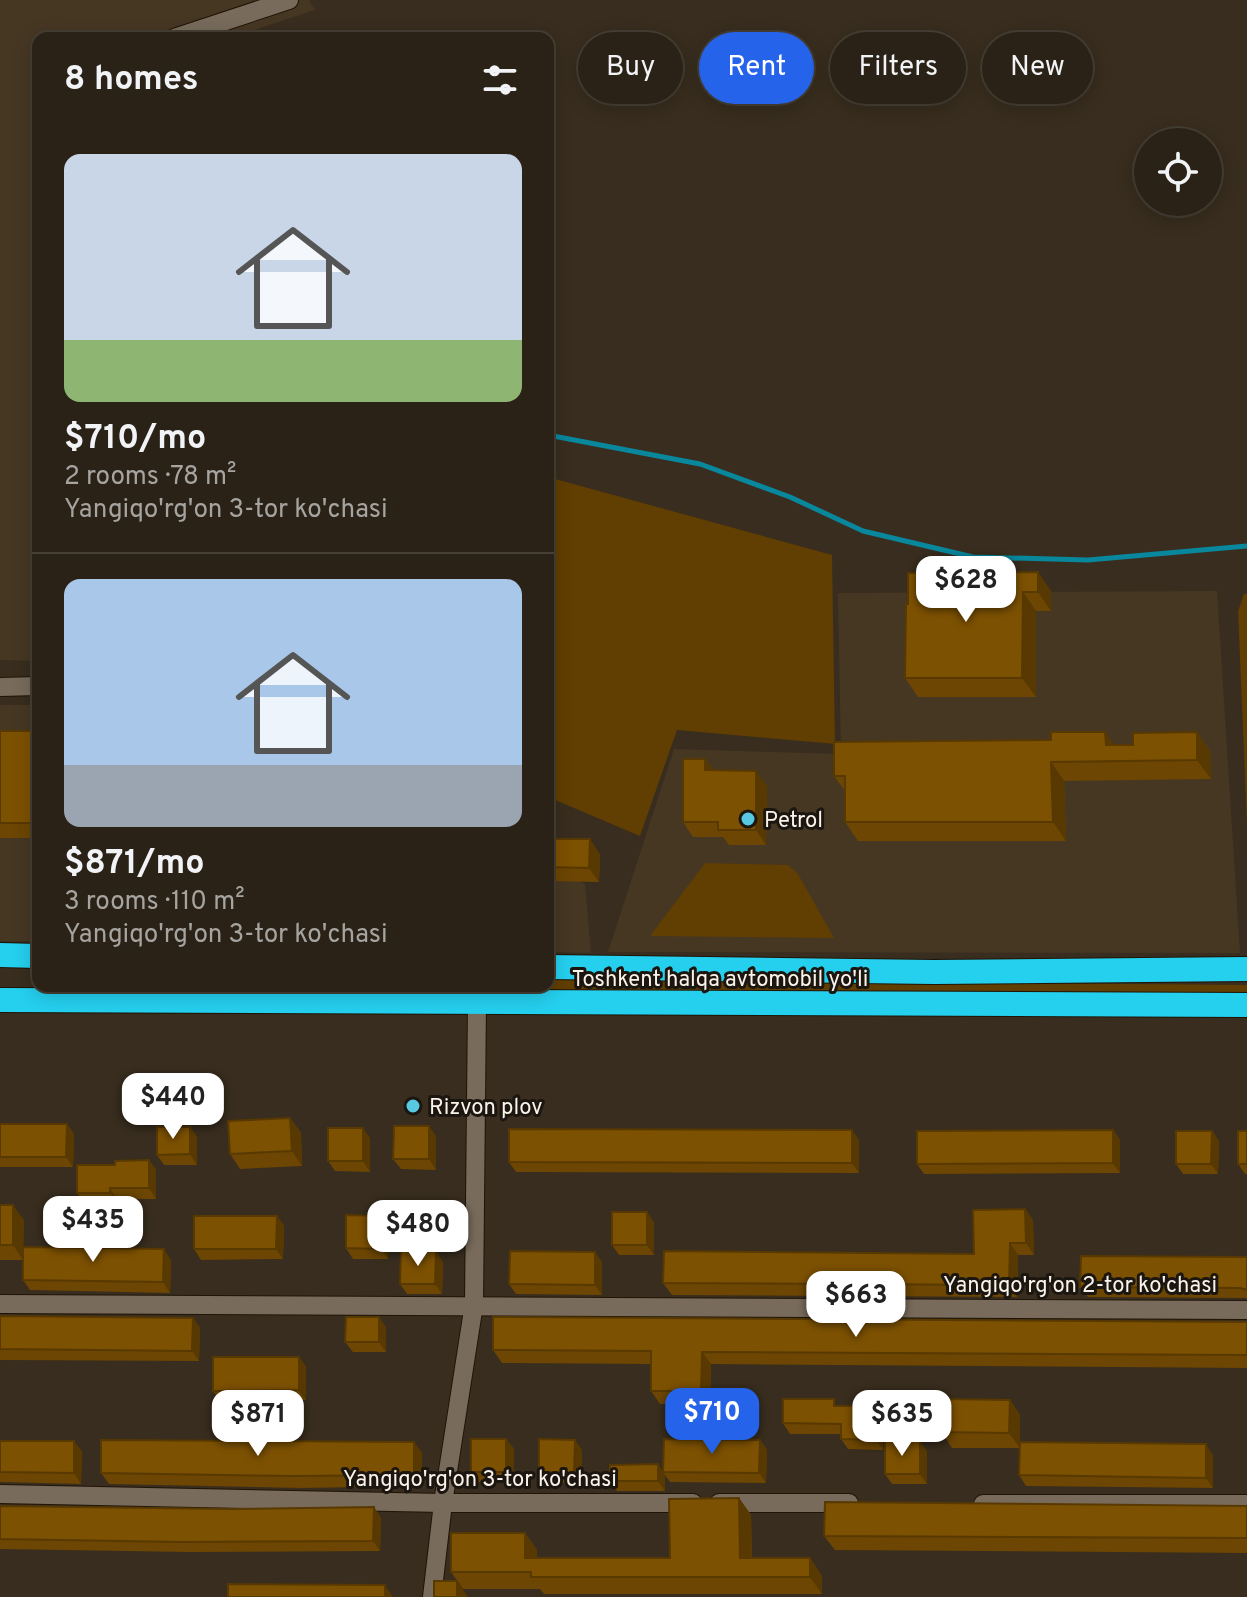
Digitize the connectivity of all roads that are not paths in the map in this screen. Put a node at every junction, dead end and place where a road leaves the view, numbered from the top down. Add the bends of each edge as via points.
1 (289, 0) edge
2 (192, 32) edge
3 (32, 686) edge
4 (0, 687) edge
5 (0, 955) edge
6 (32, 956) edge
7 (554, 967) edge
8 (1247, 969) edge
9 (0, 1000) edge
10 (477, 1003) junction
11 (1247, 1005) edge
12 (0, 1304) edge
13 (474, 1304) junction
14 (1247, 1310) edge
15 (0, 1494) edge
16 (443, 1503) junction
17 (869, 1504) edge
18 (963, 1504) edge
19 (1247, 1504) edge
20 (432, 1597) edge

1 - 2 street
3 - 4 street
5 - 6 highway
7 - 8 highway, Toshkent halqa avtomobil yo'li
9 - 10 highway, Toshkent halqa avtomobil yo'li
10 - 11 highway, Toshkent halqa avtomobil yo'li
10 - 13 street
12 - 13 street, Yangiqo'rg'on 2-tor ko'chasi
13 - 14 street, Yangiqo'rg'on 2-tor ko'chasi
13 - 16 street
15 - 16 street, Yangiqo'rg'on 3-tor ko'chasi
16 - 17 street, Yangiqo'rg'on 3-tor ko'chasi
16 - 20 street
18 - 19 street

